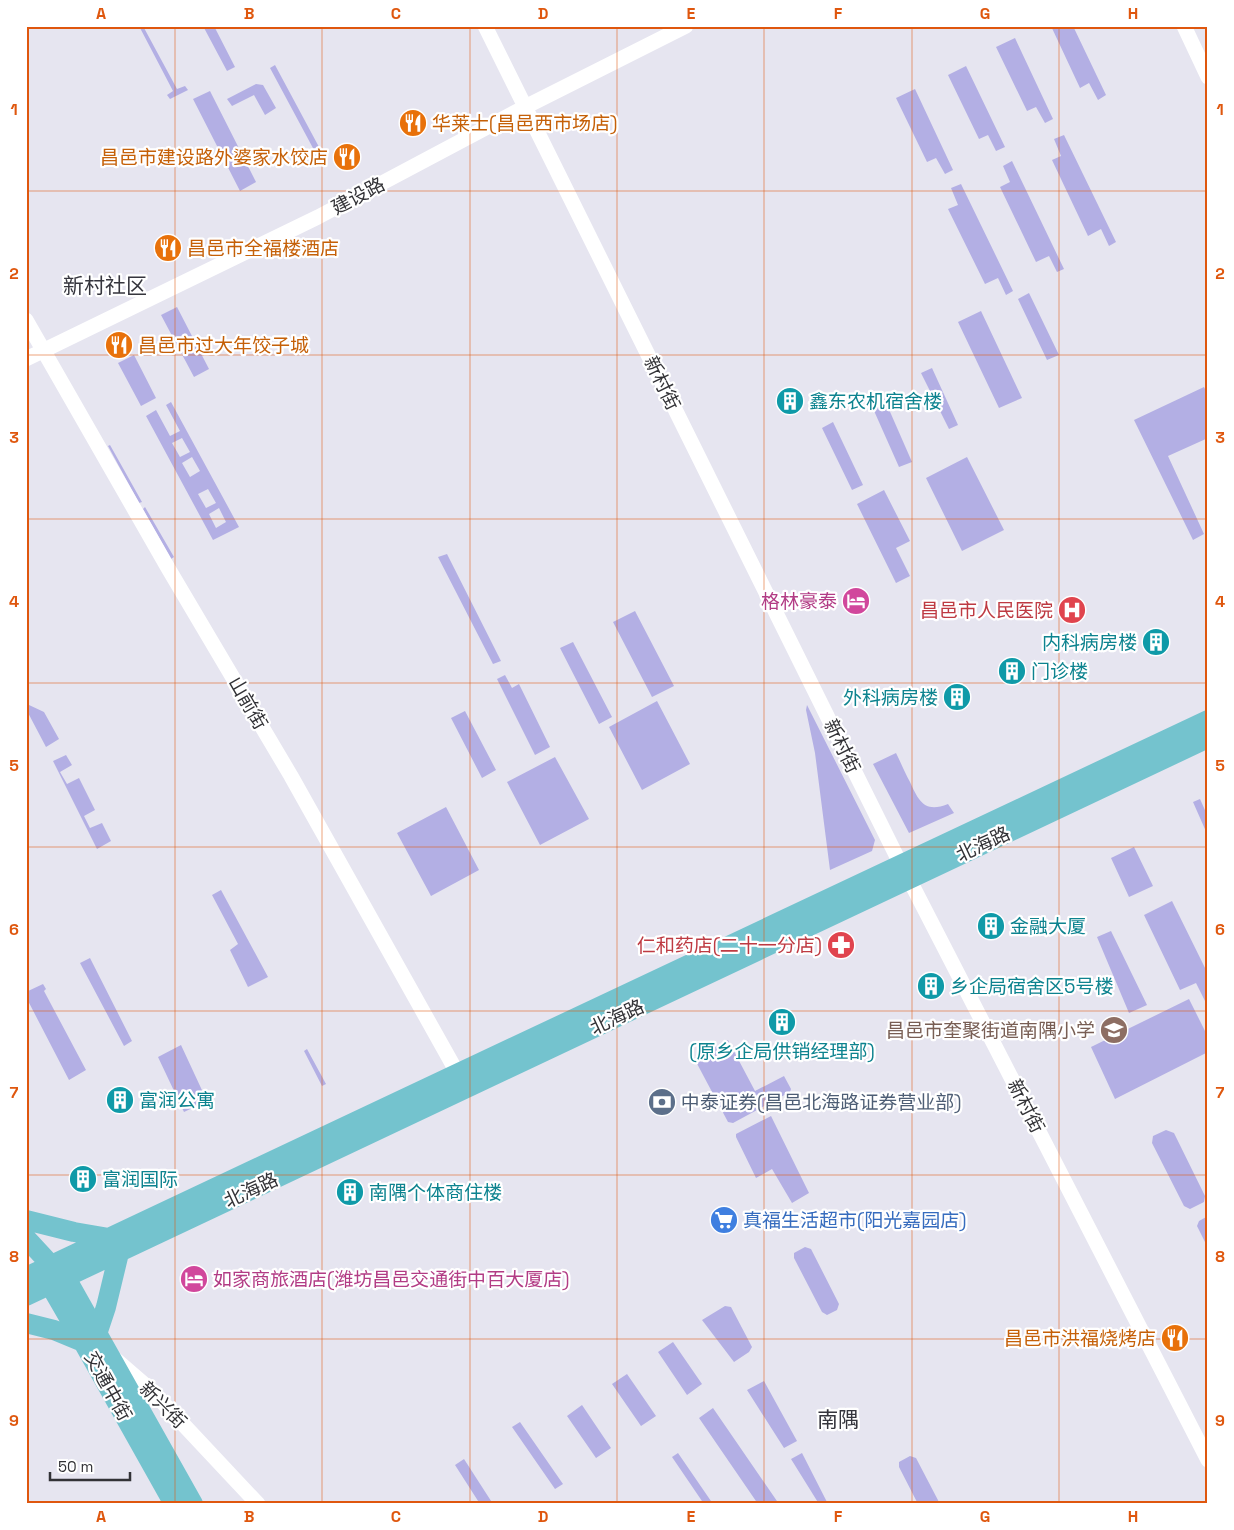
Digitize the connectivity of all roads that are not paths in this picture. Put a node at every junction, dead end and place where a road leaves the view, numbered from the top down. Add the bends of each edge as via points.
1 (485, 26) edge
2 (686, 26) edge
3 (1184, 26) edge
4 (1208, 77) edge
5 (525, 106) junction
6 (26, 320) edge
7 (43, 351) junction
8 (26, 359) edge
9 (1208, 720) edge
10 (1208, 738) edge
11 (905, 872) junction
12 (461, 1081) junction
13 (26, 1220) edge
14 (26, 1238) edge
15 (114, 1245) junction
16 (43, 1272) edge
17 (26, 1296) edge
18 (26, 1323) edge
19 (90, 1338) junction
20 (108, 1352) junction
21 (1208, 1460) edge
22 (174, 1504) edge
23 (193, 1504) edge
24 (258, 1504) edge

1 - 5 street, 新村街
2 - 5 street, 建设路
3 - 4 street
5 - 7 street, 建设路 via 318,217
5 - 11 street, 新村街
6 - 7 street, 山前街
7 - 8 street, 建设路
7 - 12 street, 山前街 via 291,776
9 - 11 main road, 北海路
10 - 11 main road, 北海路
11 - 12 main road, 北海路
11 - 21 street, 新村街
12 - 15 main road, 北海路
13 - 15 main road
14 - 16 main road, 交通中街
15 - 16 main road, 北海路
15 - 19 main road via 106,1307
16 - 17 main road, 北海路
16 - 19 main road, 交通中街
18 - 19 main road
19 - 20 main road, 交通中街
19 - 22 main road, 交通中街
20 - 23 main road, 交通中街
20 - 24 street, 新兴街 via 152,1391

